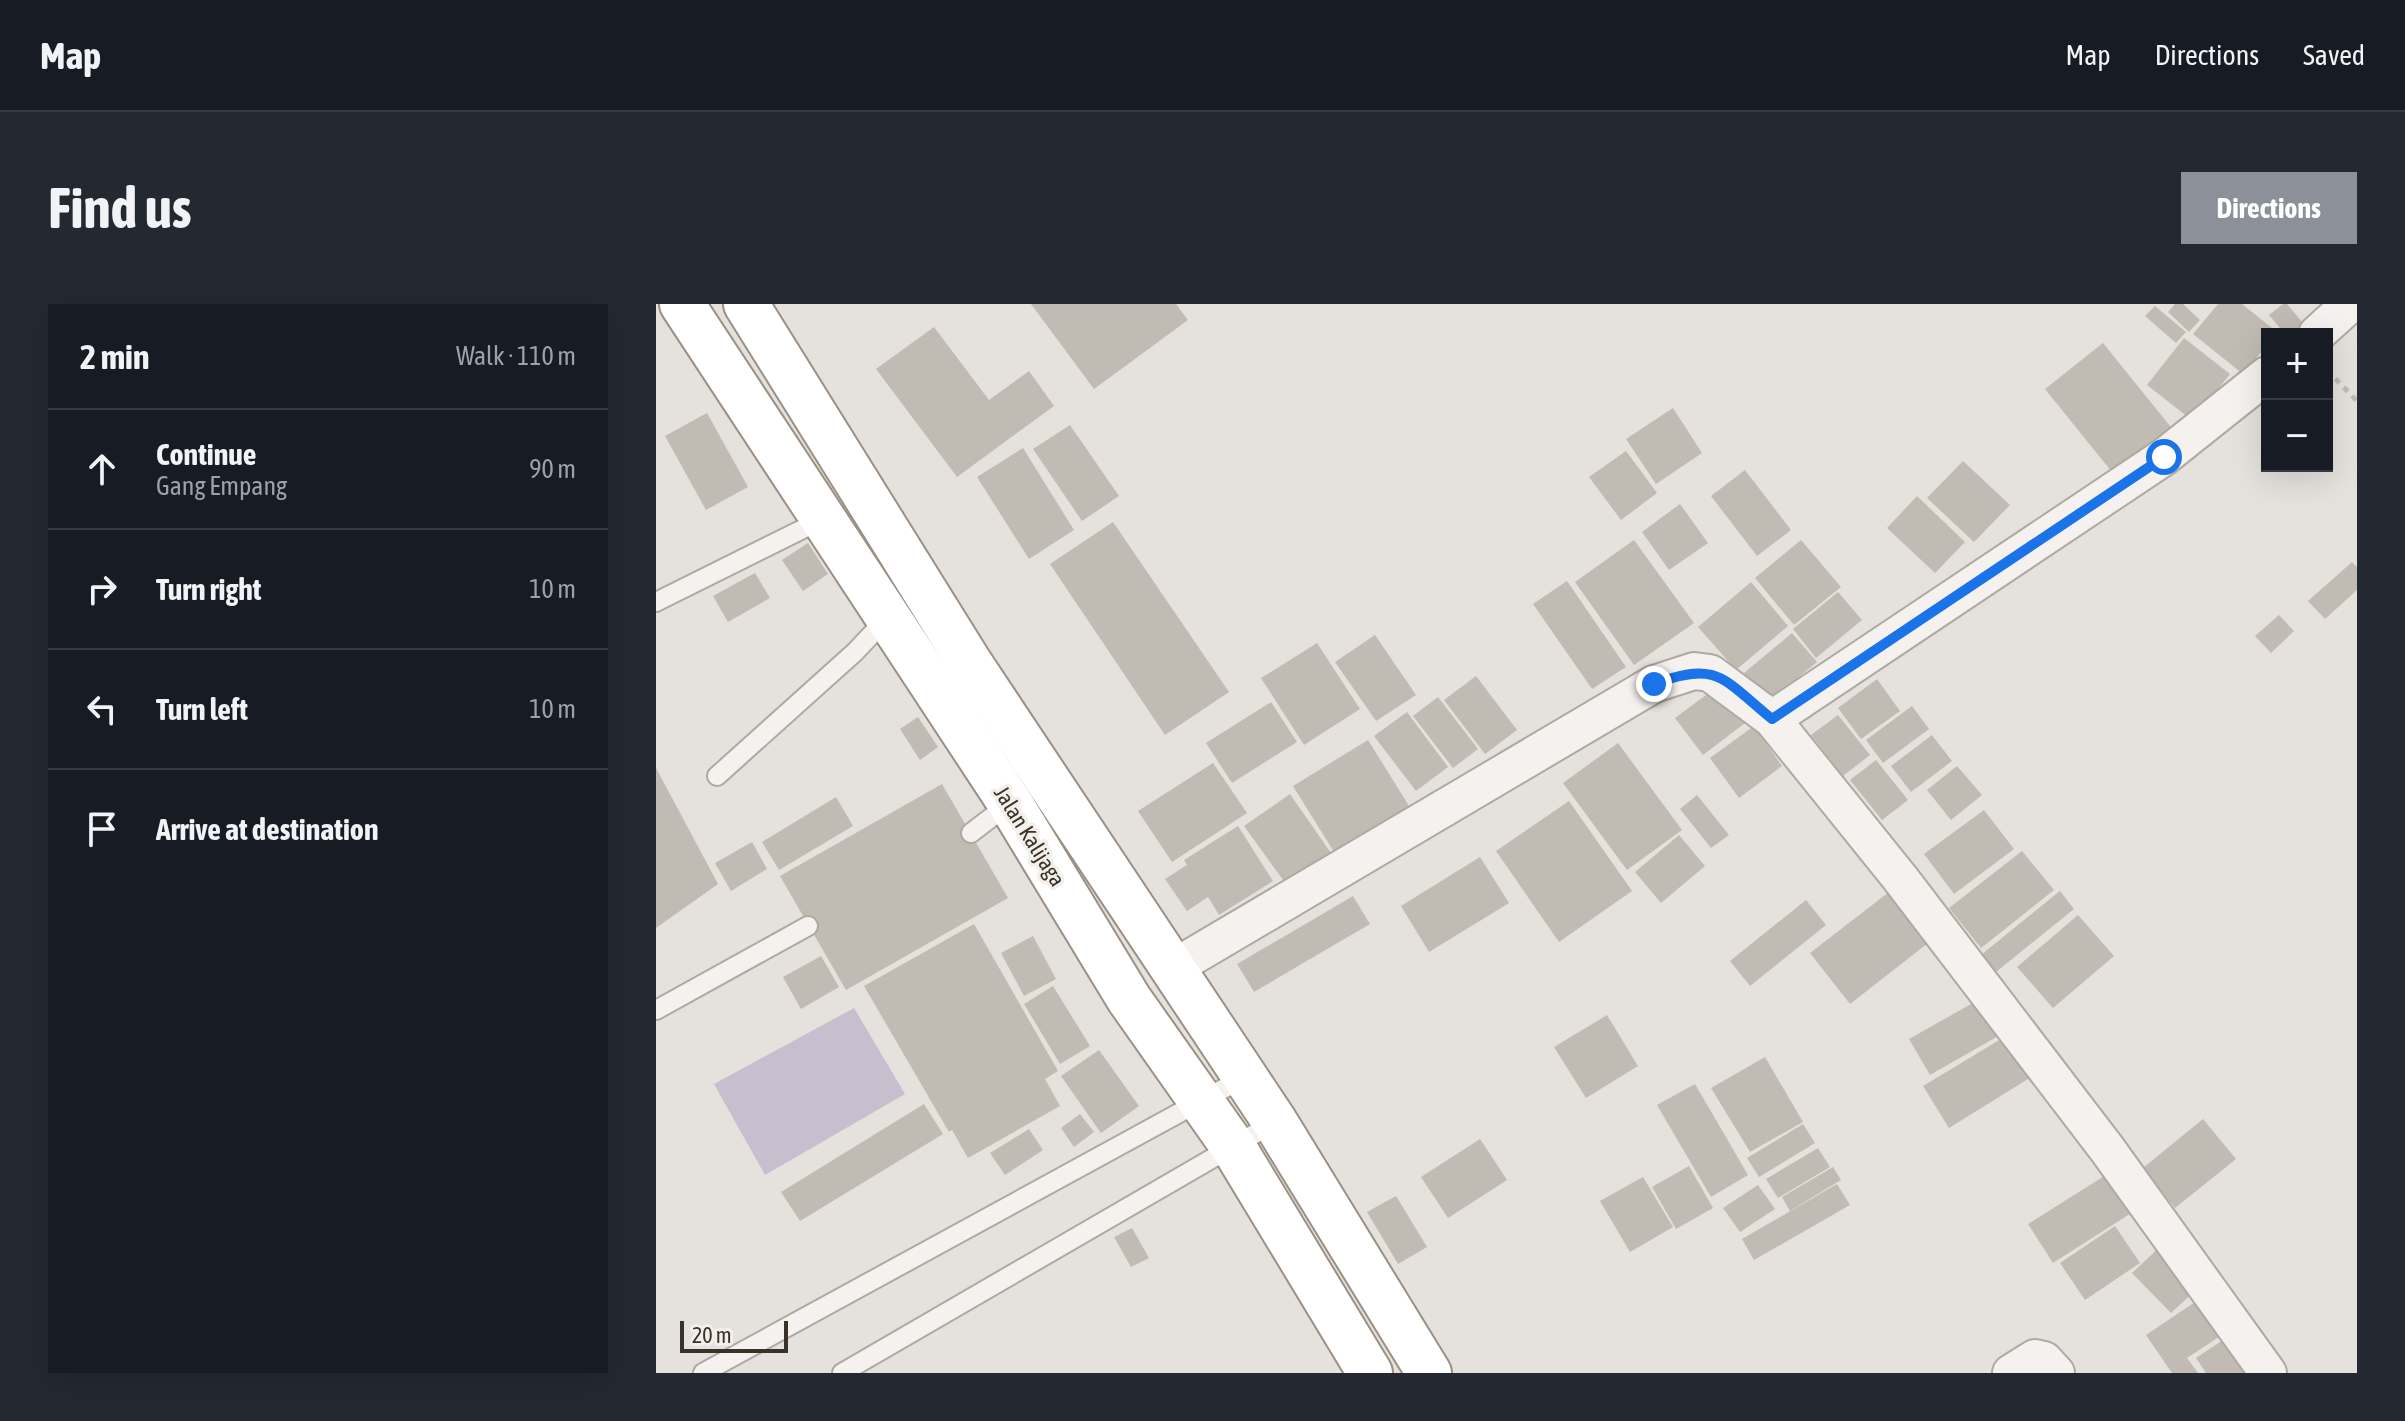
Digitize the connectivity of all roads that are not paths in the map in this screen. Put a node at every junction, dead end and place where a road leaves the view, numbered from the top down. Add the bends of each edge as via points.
1 (682, 304) edge
2 (2350, 304) edge
3 (756, 307) edge
4 (2324, 328) edge
5 (2261, 380) edge
6 (823, 519) junction
7 (656, 602) edge
8 (887, 618) junction
9 (1772, 719) junction
10 (717, 776) dead end
11 (1010, 803) junction
12 (971, 833) dead end
13 (808, 926) dead end
14 (1173, 968) junction
15 (656, 1010) edge
16 (1246, 1076) junction
17 (1202, 1103) junction
18 (1275, 1122) junction
19 (1234, 1148) junction
20 (703, 1373) edge
21 (842, 1373) edge
22 (1370, 1373) edge
23 (1429, 1373) edge
24 (2011, 1373) edge
25 (2056, 1373) edge
26 (2268, 1373) edge

1 - 6 highway, Jalan Kalijaga
2 - 4 street
3 - 14 highway, Jalan Kalijaga via 969,662
5 - 9 street via 2164,457
6 - 7 lane
6 - 8 highway, Jalan Kalijaga
8 - 10 lane
8 - 11 highway, Jalan Kalijaga
9 - 14 street via 1710,673 1694,671 1654,684
9 - 26 street via 2060,1087
11 - 12 lane
11 - 17 highway, Jalan Kalijaga via 1129,999
13 - 15 lane
14 - 16 highway, Jalan Kalijaga
16 - 17 lane
16 - 18 highway, Jalan Kalijaga
17 - 19 highway, Jalan Kalijaga
17 - 20 lane
18 - 19 lane
18 - 23 highway, Jalan Kalijaga
19 - 21 lane
19 - 22 highway, Jalan Kalijaga
24 - 25 street via 2038,1358

